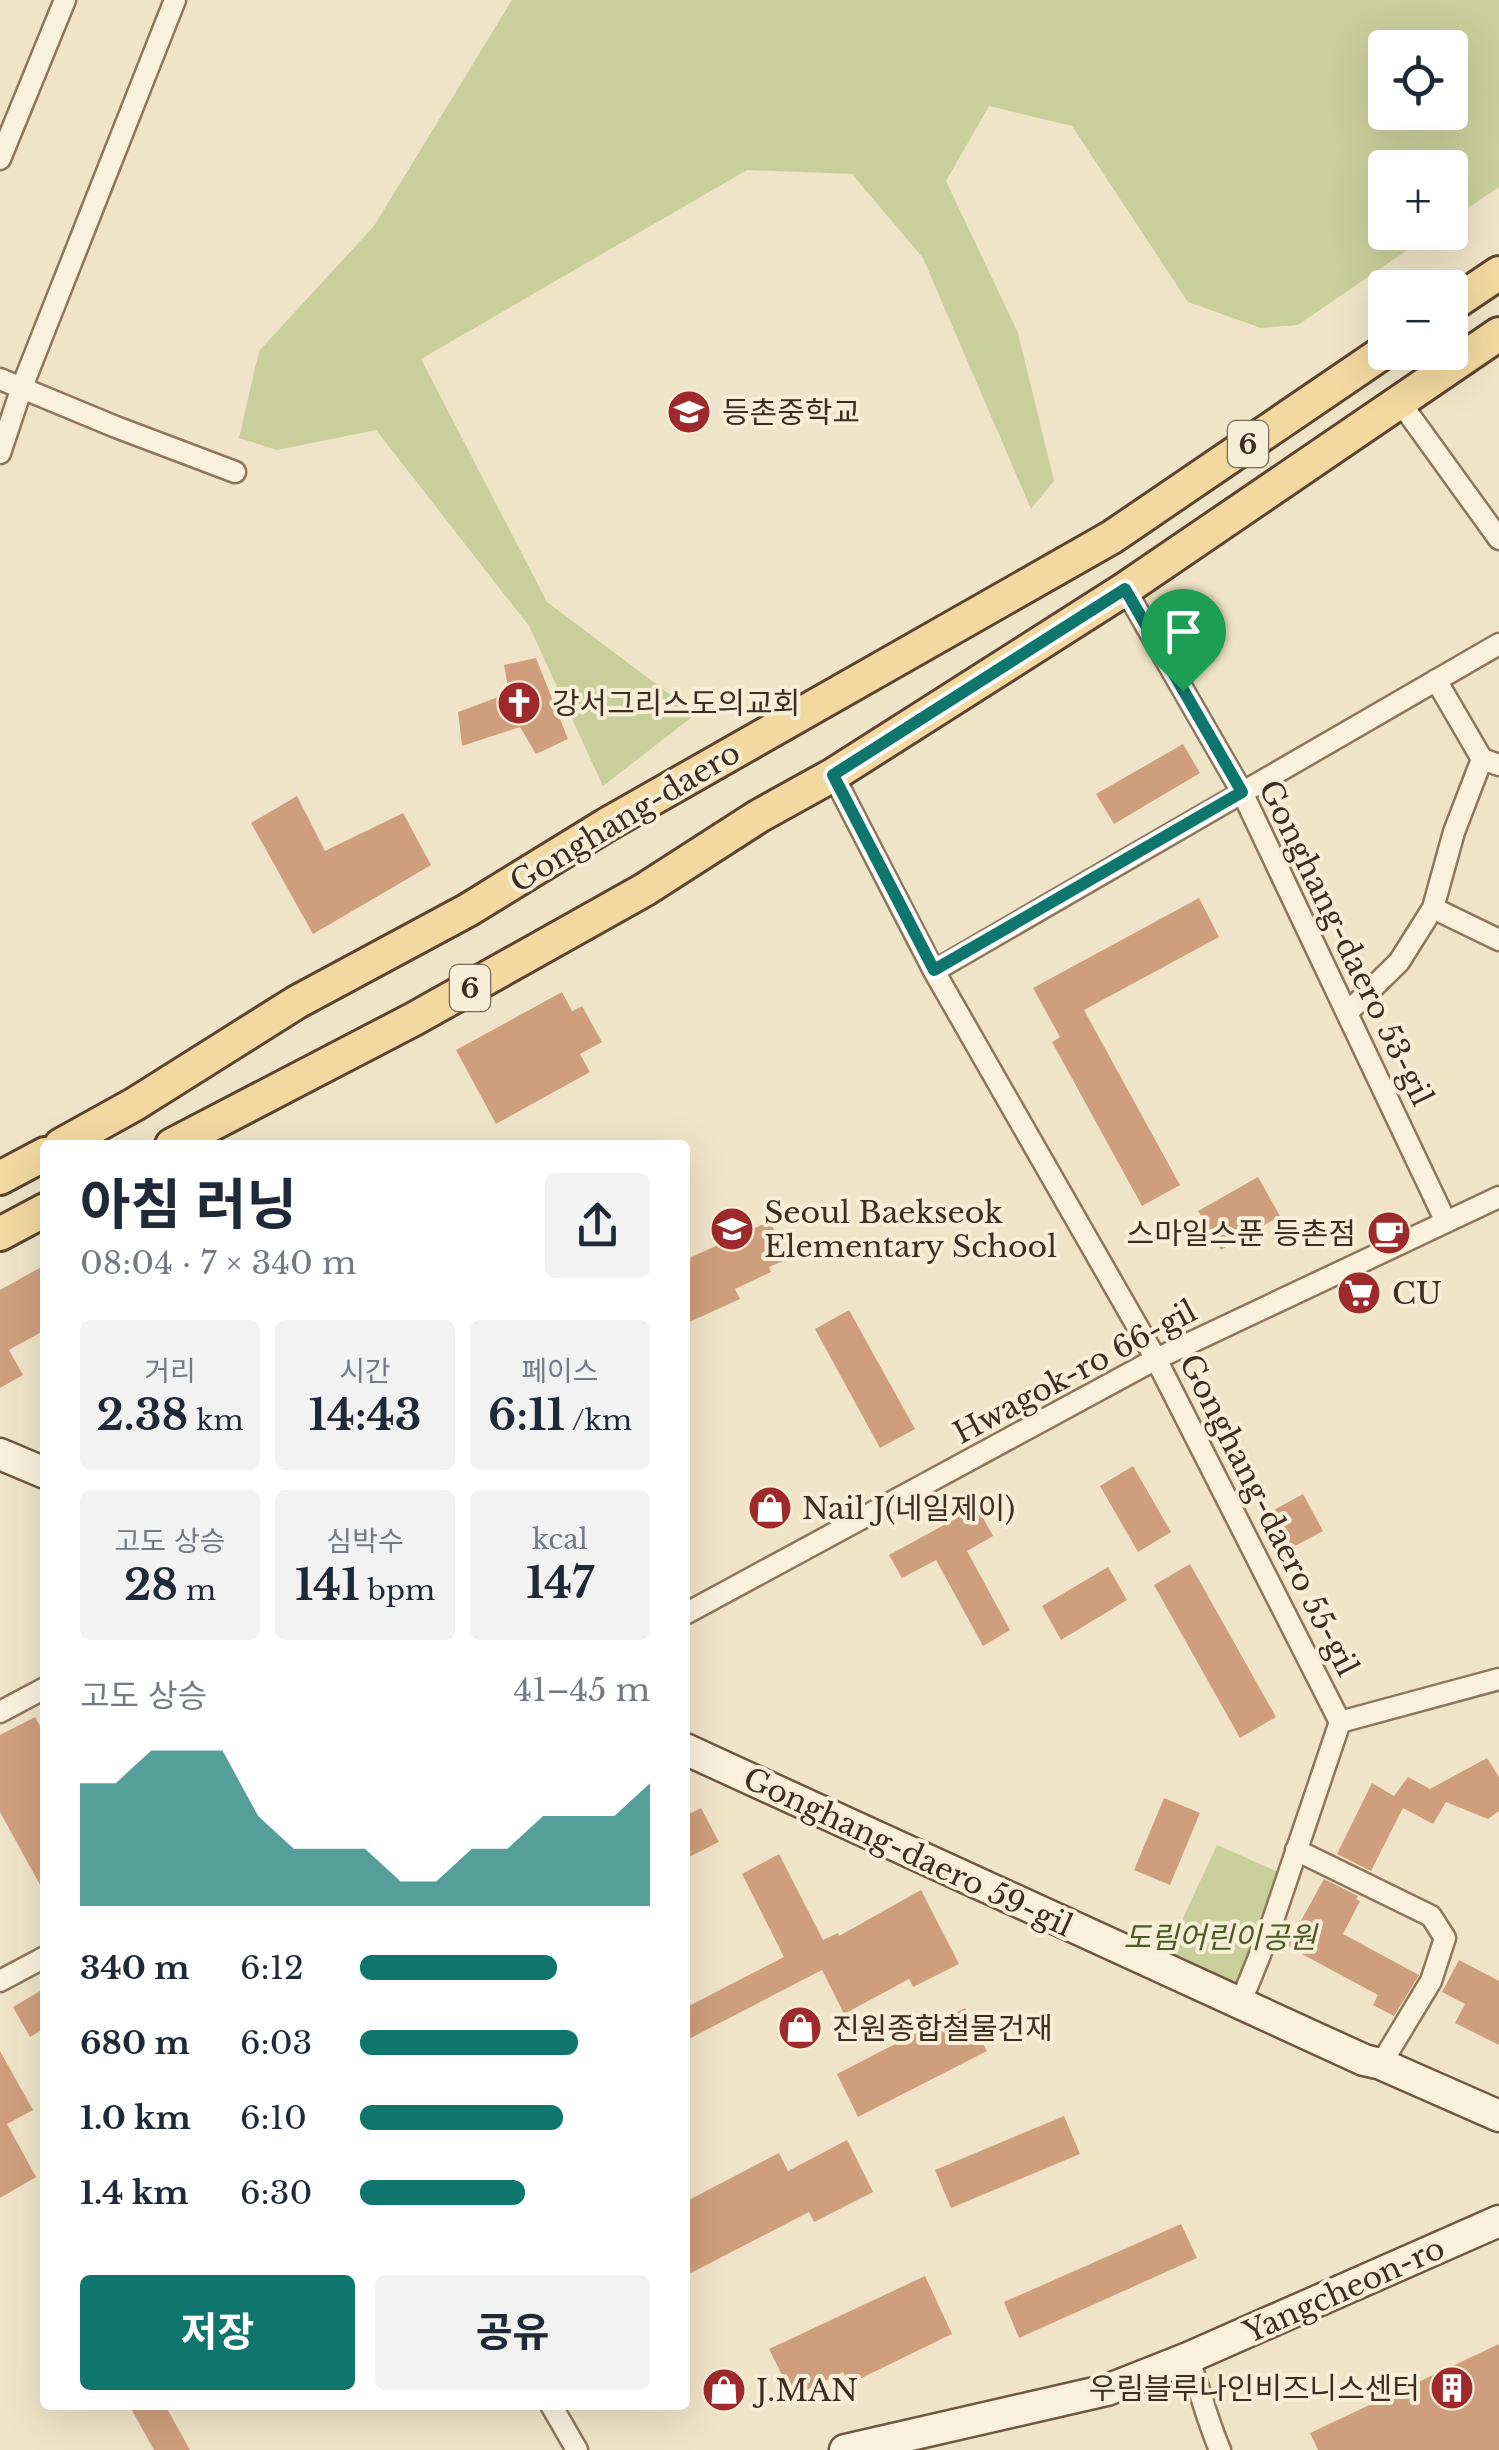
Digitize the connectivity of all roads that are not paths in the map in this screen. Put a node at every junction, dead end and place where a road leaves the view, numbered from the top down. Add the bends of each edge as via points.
1 (65, 0) edge
2 (175, 0) edge
3 (0, 160) edge
4 (1499, 273) edge
5 (1468, 294) edge
6 (1499, 334) edge
7 (1368, 363) edge
8 (0, 379) edge
9 (22, 387) junction
10 (1400, 402) junction
11 (0, 453) edge
12 (236, 472) dead end
13 (1495, 527) edge
14 (1125, 589) junction
15 (1499, 644) edge
16 (1436, 680) junction
17 (1491, 762) edge
18 (833, 775) junction
19 (1242, 792) junction
20 (1433, 908) junction
21 (1499, 940) edge
22 (934, 970) junction
23 (1346, 1013) junction
24 (71, 1140) edge
25 (182, 1140) edge
26 (40, 1157) edge
27 (0, 1178) edge
28 (1499, 1196) edge
29 (40, 1213) edge
30 (1446, 1222) junction
31 (0, 1234) edge
32 (1156, 1360) junction
33 (690, 1611) edge
34 (1499, 1679) edge
35 (40, 1691) edge
36 (0, 1712) edge
37 (1340, 1722) junction
38 (690, 1751) edge
39 (1296, 1850) junction
40 (40, 1960) edge
41 (0, 1980) edge
42 (1240, 2004) junction
43 (1380, 2064) junction
44 (1499, 2116) edge
45 (1499, 2222) edge
46 (1188, 2358) junction
47 (555, 2410) edge
48 (577, 2450) edge
49 (846, 2450) edge
50 (1220, 2450) edge

1 - 3 street
2 - 9 street
4 - 5 main road
6 - 10 main road, 6
7 - 24 main road, Gonghang-daero / 6 via 1112,538 297,1002
8 - 9 street
9 - 11 street
9 - 12 street
10 - 13 street
10 - 14 main road, 6
14 - 18 main road, 6
14 - 19 street, Gonghang-daero 53-gil
15 - 16 street
16 - 17 street
16 - 19 street
17 - 20 street via 1454,832
18 - 22 street, Gonghang-daero 55-gil
18 - 25 main road, 6 via 414,1019
19 - 22 street
19 - 23 street, Gonghang-daero 53-gil
20 - 21 street
20 - 23 street via 1399,962
22 - 32 street, Gonghang-daero 55-gil
23 - 30 street, Gonghang-daero 53-gil
26 - 27 main road
28 - 30 street, Hwagok-ro 66-gil
29 - 31 main road
30 - 32 street, Hwagok-ro 66-gil
32 - 33 street, Hwagok-ro 66-gil
32 - 37 street, Gonghang-daero 55-gil
34 - 37 street
35 - 36 street
37 - 39 street
38 - 42 main road, Gonghang-daero 59-gil
39 - 42 street
39 - 43 street via 1431,1916 1445,1938 1431,1981
40 - 41 street
42 - 43 main road, Gonghang-daero 59-gil
43 - 44 main road, Gonghang-daero 59-gil
45 - 46 main road, Yangcheon-ro
46 - 49 main road, Yangcheon-ro via 1106,2390
46 - 50 street
47 - 48 street

